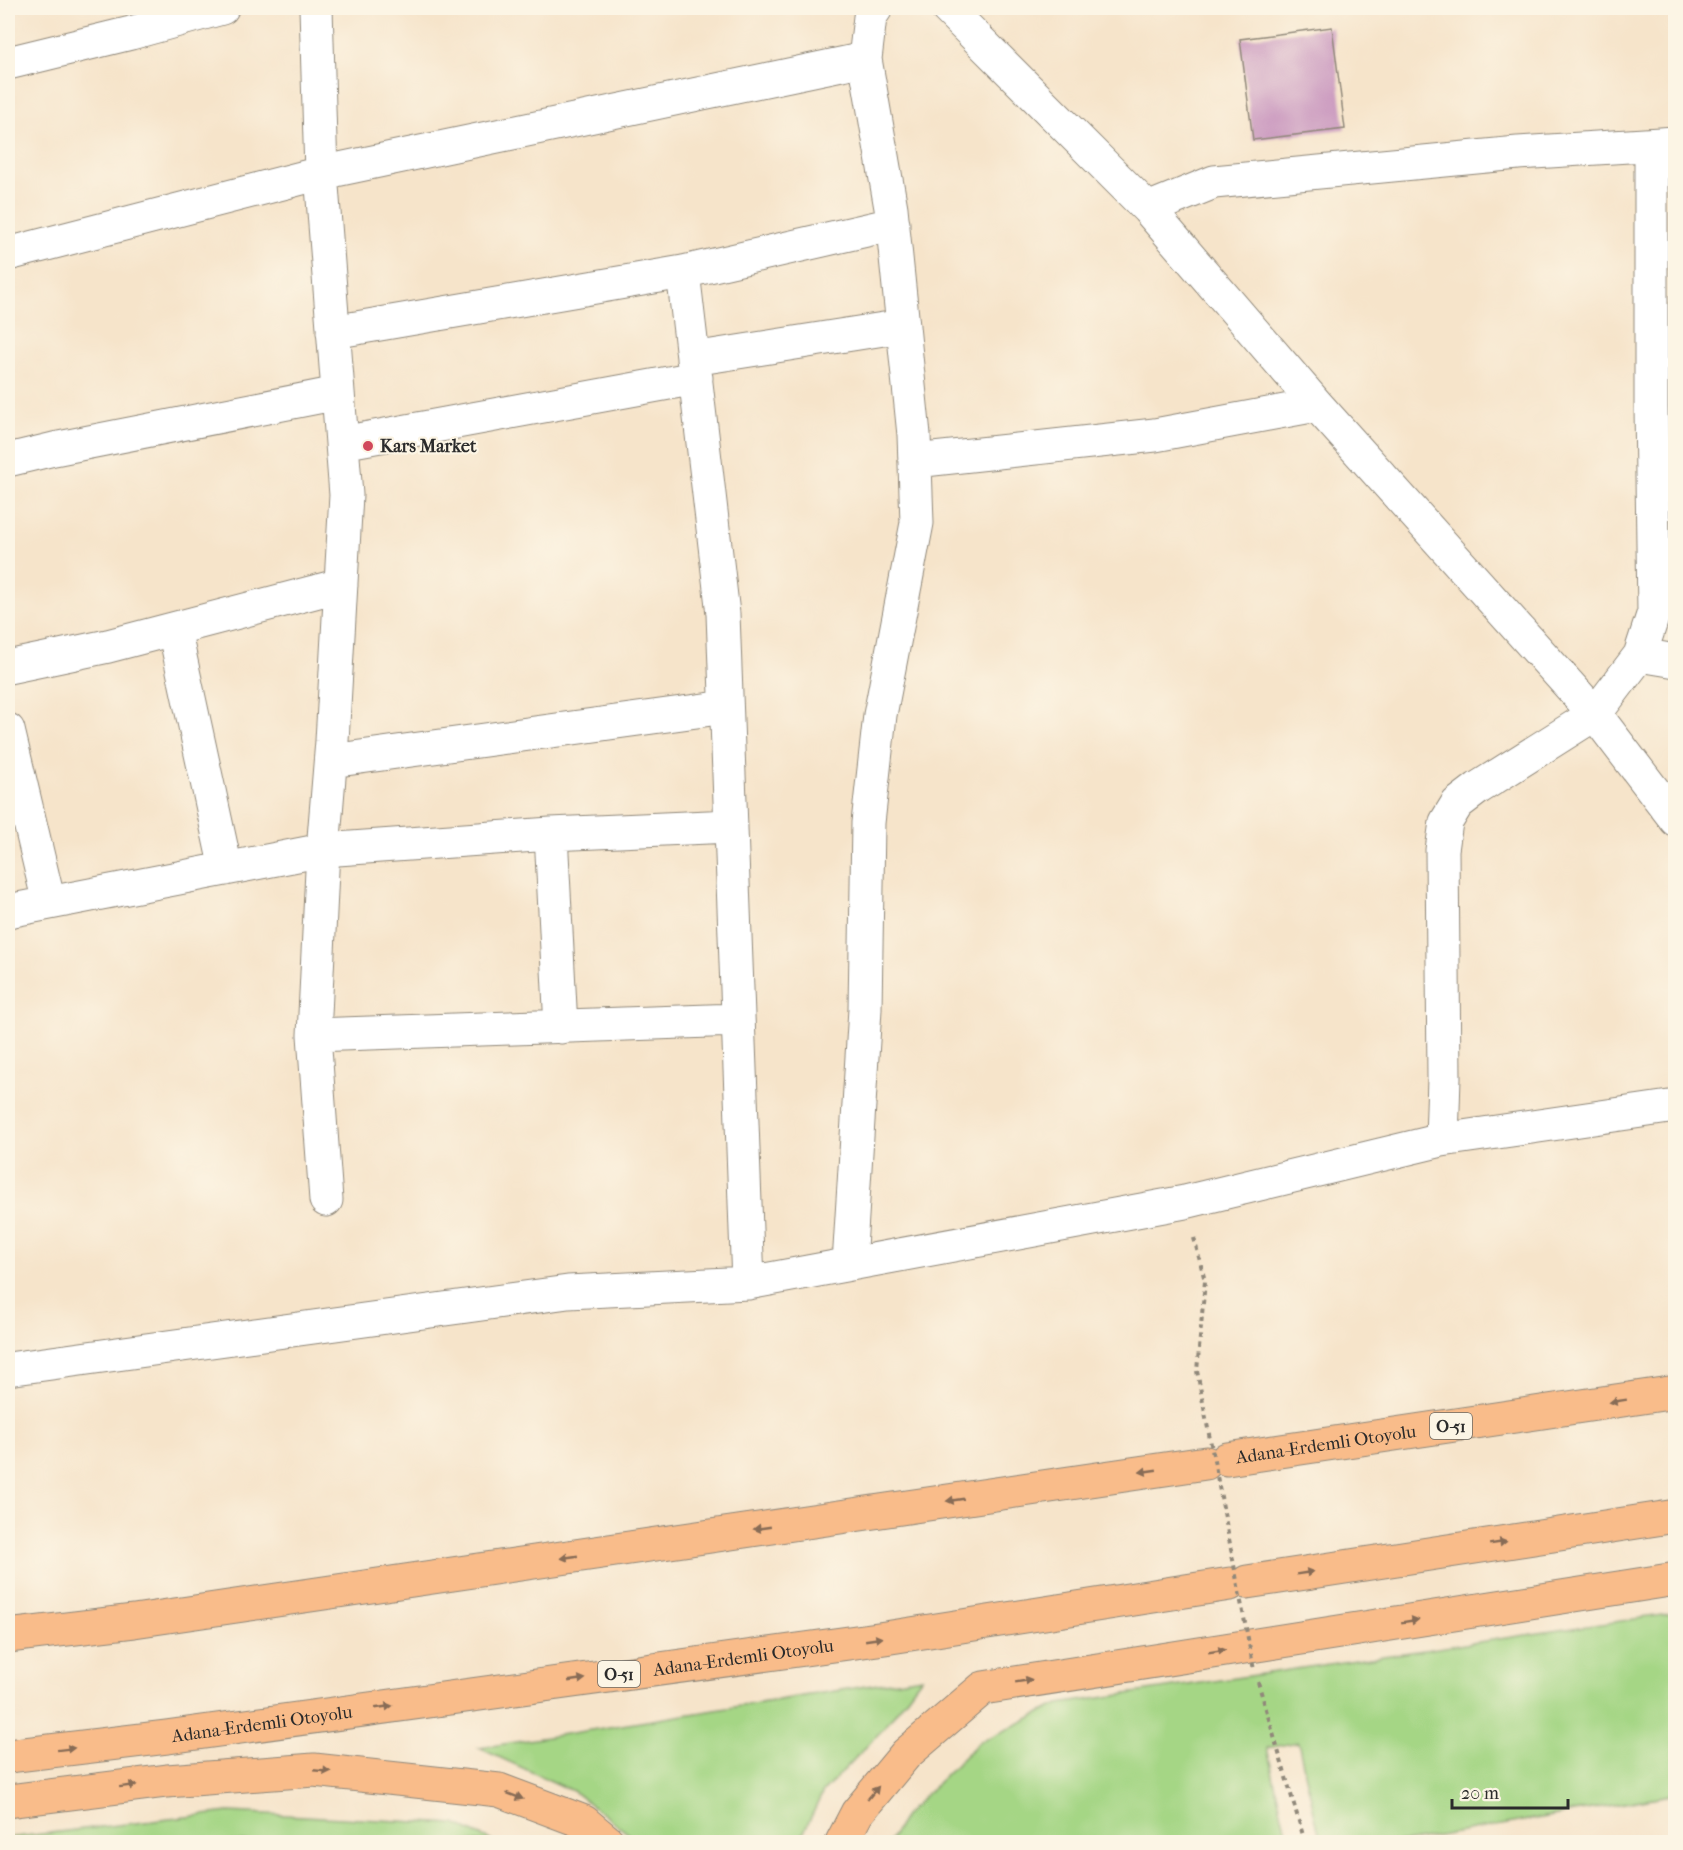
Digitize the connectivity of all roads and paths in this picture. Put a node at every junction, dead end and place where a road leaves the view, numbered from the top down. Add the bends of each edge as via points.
1 (222, 8) edge
2 (316, 8) edge
3 (876, 8) edge
4 (947, 8) edge
5 (865, 59) junction
6 (8, 63) edge
7 (1663, 144) edge
8 (321, 173) junction
9 (1148, 209) junction
10 (892, 224) junction
11 (8, 254) edge
12 (683, 272) junction
13 (903, 326) junction
14 (333, 332) junction
15 (694, 368) junction
16 (339, 393) junction
17 (1317, 405) junction
18 (342, 443) junction
19 (8, 460) edge
20 (915, 461) junction
21 (341, 585) junction
22 (174, 629) junction
23 (1640, 655) junction
24 (1676, 661) edge
25 (8, 667) edge
26 (726, 707) junction
27 (1595, 714) junction
28 (8, 730) edge
29 (331, 761) junction
30 (1676, 820) edge
31 (730, 826) junction
32 (551, 834) junction
33 (323, 850) junction
34 (226, 869) junction
35 (49, 903) junction
36 (8, 911) edge
37 (738, 1020) junction
38 (561, 1027) junction
39 (315, 1035) junction
40 (1676, 1106) edge
41 (1442, 1140) junction
42 (326, 1200) dead end
43 (1185, 1202) junction
44 (849, 1264) junction
45 (748, 1283) junction
46 (8, 1369) edge
47 (1676, 1392) edge
48 (1676, 1516) edge
49 (1676, 1579) edge
50 (8, 1636) edge
51 (8, 1756) edge
52 (8, 1801) edge
53 (608, 1842) edge
54 (842, 1842) edge
55 (1305, 1842) edge

1 - 6 street
2 - 8 street
3 - 5 street via 870,17
4 - 9 street
5 - 8 street
5 - 10 street
7 - 9 street via 1518,153 1214,182
7 - 23 street via 1651,407 1654,612
8 - 11 street
8 - 14 street
9 - 17 street
10 - 12 street
10 - 13 street
12 - 14 street
12 - 15 street
13 - 15 street
13 - 20 street
14 - 16 street
15 - 18 street
15 - 26 street via 723,614
16 - 18 street
16 - 19 street
17 - 20 street via 1155,435
17 - 27 street
18 - 21 street via 346,495
20 - 44 street via 917,523 880,715 868,823 865,1009
21 - 22 street
21 - 29 street
22 - 25 street
22 - 34 street
23 - 24 street
23 - 27 street
26 - 29 street
26 - 31 street
27 - 30 street
27 - 41 street via 1478,788 1457,804 1446,822 1442,850
28 - 35 street
29 - 33 street
31 - 32 street
31 - 37 street
32 - 33 street
32 - 38 street
33 - 34 street
33 - 39 street
34 - 35 street
35 - 36 street
37 - 38 street
37 - 45 street
38 - 39 street
39 - 42 street
40 - 41 street
41 - 43 street
43 - 44 street
43 - 55 path, bridge via 1205,1281 1197,1371 1254,1670
44 - 45 street
45 - 46 street via 568,1292
47 -> 50 highway, Adana-Erdemli Otoyolu / O-51 via 134,1621
51 -> 48 highway, Adana-Erdemli Otoyolu / O-51 via 873,1639
54 -> 49 highway via 857,1813 906,1754 983,1688
52 -> 53 highway via 167,1781 314,1770 499,1790 584,1822

